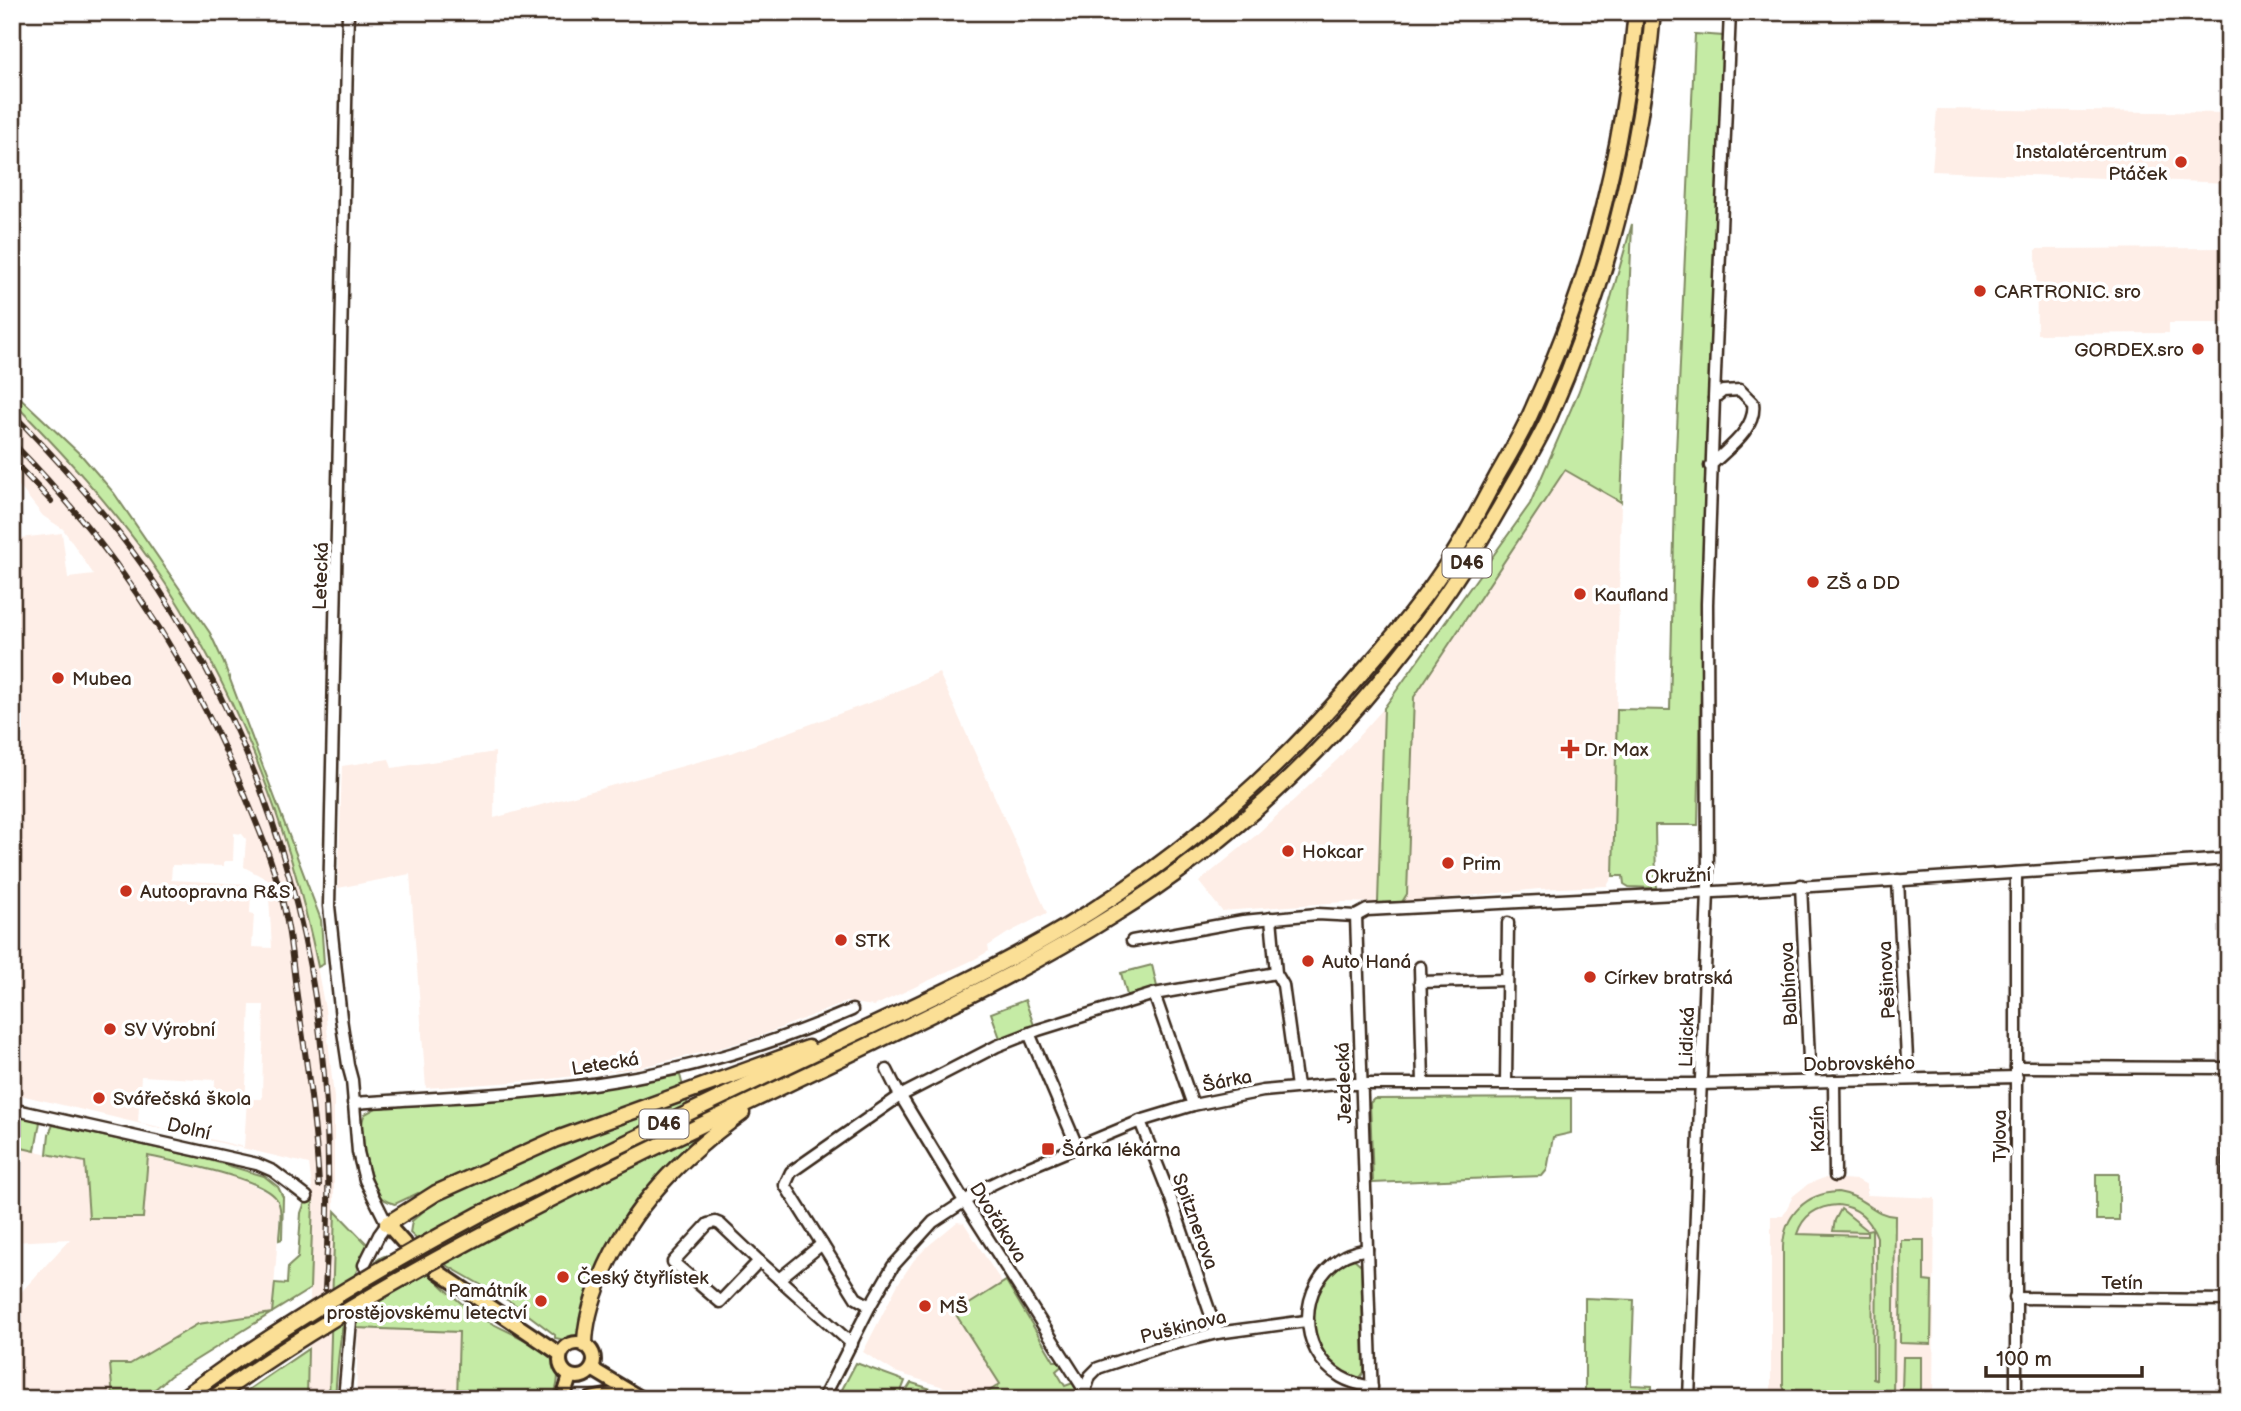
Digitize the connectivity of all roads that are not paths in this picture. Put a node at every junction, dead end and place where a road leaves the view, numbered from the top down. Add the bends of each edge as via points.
1 (348, 12) edge
2 (1636, 12) edge
3 (1653, 12) edge
4 (1730, 12) edge
5 (1714, 398) junction
6 (1710, 466) junction
7 (2229, 859) edge
8 (2015, 873) junction
9 (1898, 880) junction
10 (1801, 885) junction
11 (1708, 891) junction
12 (1356, 916) junction
13 (1271, 918) junction
14 (1508, 923) dead end
15 (1132, 941) dead end
16 (1420, 967) dead end
17 (1276, 973) junction
18 (1506, 980) junction
19 (1420, 982) junction
20 (1154, 994) junction
21 (852, 1010) dead end
22 (1029, 1033) junction
23 (849, 1036) junction
24 (2229, 1068) edge
25 (887, 1070) dead end
26 (2017, 1072) junction
27 (1908, 1079) junction
28 (1810, 1081) junction
29 (1834, 1081) junction
30 (1360, 1083) junction
31 (1423, 1083) junction
32 (1506, 1083) junction
33 (1701, 1084) junction
34 (785, 1086) junction
35 (1297, 1087) junction
36 (900, 1096) junction
37 (353, 1103) junction
38 (1193, 1105) junction
39 (2229, 1105) edge
40 (12, 1109) edge
41 (1140, 1121) junction
42 (1077, 1146) junction
43 (1835, 1176) dead end
44 (307, 1197) dead end
45 (964, 1200) junction
46 (2228, 1214) edge
47 (387, 1224) junction
48 (404, 1242) dead end
49 (822, 1244) junction
50 (1367, 1249) junction
51 (759, 1261) junction
52 (364, 1265) tunnel mouth
53 (437, 1271) dead end
54 (779, 1279) junction
55 (2015, 1298) junction
56 (2229, 1300) edge
57 (870, 1306) junction
58 (351, 1321) tunnel mouth
59 (1306, 1321) junction
60 (1217, 1333) junction
61 (852, 1344) junction
62 (585, 1345) junction
63 (561, 1354) junction
64 (592, 1369) junction
65 (570, 1376) junction
66 (1372, 1387) junction
67 (1086, 1395) edge
68 (181, 1399) edge
69 (212, 1399) edge
70 (344, 1399) edge
71 (563, 1399) edge
72 (591, 1399) edge
73 (632, 1399) edge
74 (642, 1399) edge
75 (823, 1399) edge
76 (1372, 1399) edge
77 (1689, 1399) edge
78 (2016, 1399) edge

1 - 37 street, Letecká via 329,906
2 - 23 highway, D46 via 1611,177 1568,322 1529,418 1460,543 1396,634 1287,757 1247,795 1150,871 1009,959
3 - 34 highway, D46 via 1626,183 1598,288 1572,362 1546,423 1479,546 1408,646 1355,709 1275,791 1161,884 1000,980
4 - 5 street, Lidická
5 - 6 street, Lidická
5 - 6 street via 1723,391 1740,390 1754,410 1749,424
6 - 11 street, Lidická
7 - 8 street, Okružní
8 - 9 street, Okružní
8 - 26 street, Tylova
9 - 10 street, Okružní
9 - 27 street, Pešinova
10 - 11 street, Okružní
10 - 28 street, Balbínova
11 - 12 street, Okružní via 1367,911
11 - 33 street, Lidická
12 - 13 street, Okružní
12 - 30 street, Jezdecká
13 - 15 street, Okružní
13 - 17 street
14 - 18 street
16 - 19 street
17 - 20 street
17 - 35 street via 1283,985
18 - 19 street
18 - 32 street
19 - 31 street
20 - 22 street
20 - 38 street
21 - 37 street, Letecká via 750,1049 618,1080
22 - 36 street
22 - 42 street
23 - 47 highway via 554,1140 436,1193
23 - 68 highway, D46, bridge via 480,1214 284,1327
24 - 26 street, Dobrovského
25 - 36 street, Dvořákova
26 - 27 street, Dobrovského
26 - 55 street, Tylova
27 - 29 street, Dobrovského
28 - 29 street, Dobrovského
28 - 33 street, Dobrovského
29 - 43 street, Kazín
30 - 31 street, Šárka
30 - 35 street, Šárka
30 - 50 street, Jezdecká
31 - 32 street, Šárka
32 - 33 street, Šárka
33 - 77 street, Lidická
34 - 62 highway via 686,1156 632,1217 597,1287
34 - 69 highway, D46, bridge via 489,1231 345,1310
35 - 38 street, Šárka
36 - 45 street, Dvořákova
36 - 49 street via 792,1172 785,1185
37 - 47 street, Letecká via 362,1170
38 - 41 street, Šárka
39 - 46 street
40 - 44 street, Dolní via 257,1164
41 - 42 street, Šárka
41 - 60 street, Spitznerova
42 - 45 street, Šárka
45 - 57 street, Šárka via 917,1237 893,1266
45 - 67 street, Dvořákova
47 - 48 main road
47 - 52 street
49 - 54 street
49 - 57 street via 856,1298
50 - 59 street via 1344,1256 1328,1268 1311,1293
50 - 66 street, Jezdecká
51 - 51 street via 715,1222 673,1262 720,1302
51 - 54 street
53 - 63 main road
54 - 61 street
55 - 56 street, Tetín
55 - 78 street, Tylova
57 - 61 street, Šárka
58 - 70 street
59 - 60 street, Puškinova
59 - 66 street via 1326,1365 1354,1384
60 - 67 street, Puškinova via 1098,1368 1090,1376
61 - 75 street, Šárka
62 - 63 main road via 573,1343
62 - 64 main road via 594,1356
63 - 65 main road via 561,1367
64 - 65 main road via 582,1377
64 - 74 main road
65 - 71 main road
66 - 76 street, Jezdecká
72 - 73 main road via 611,1395

